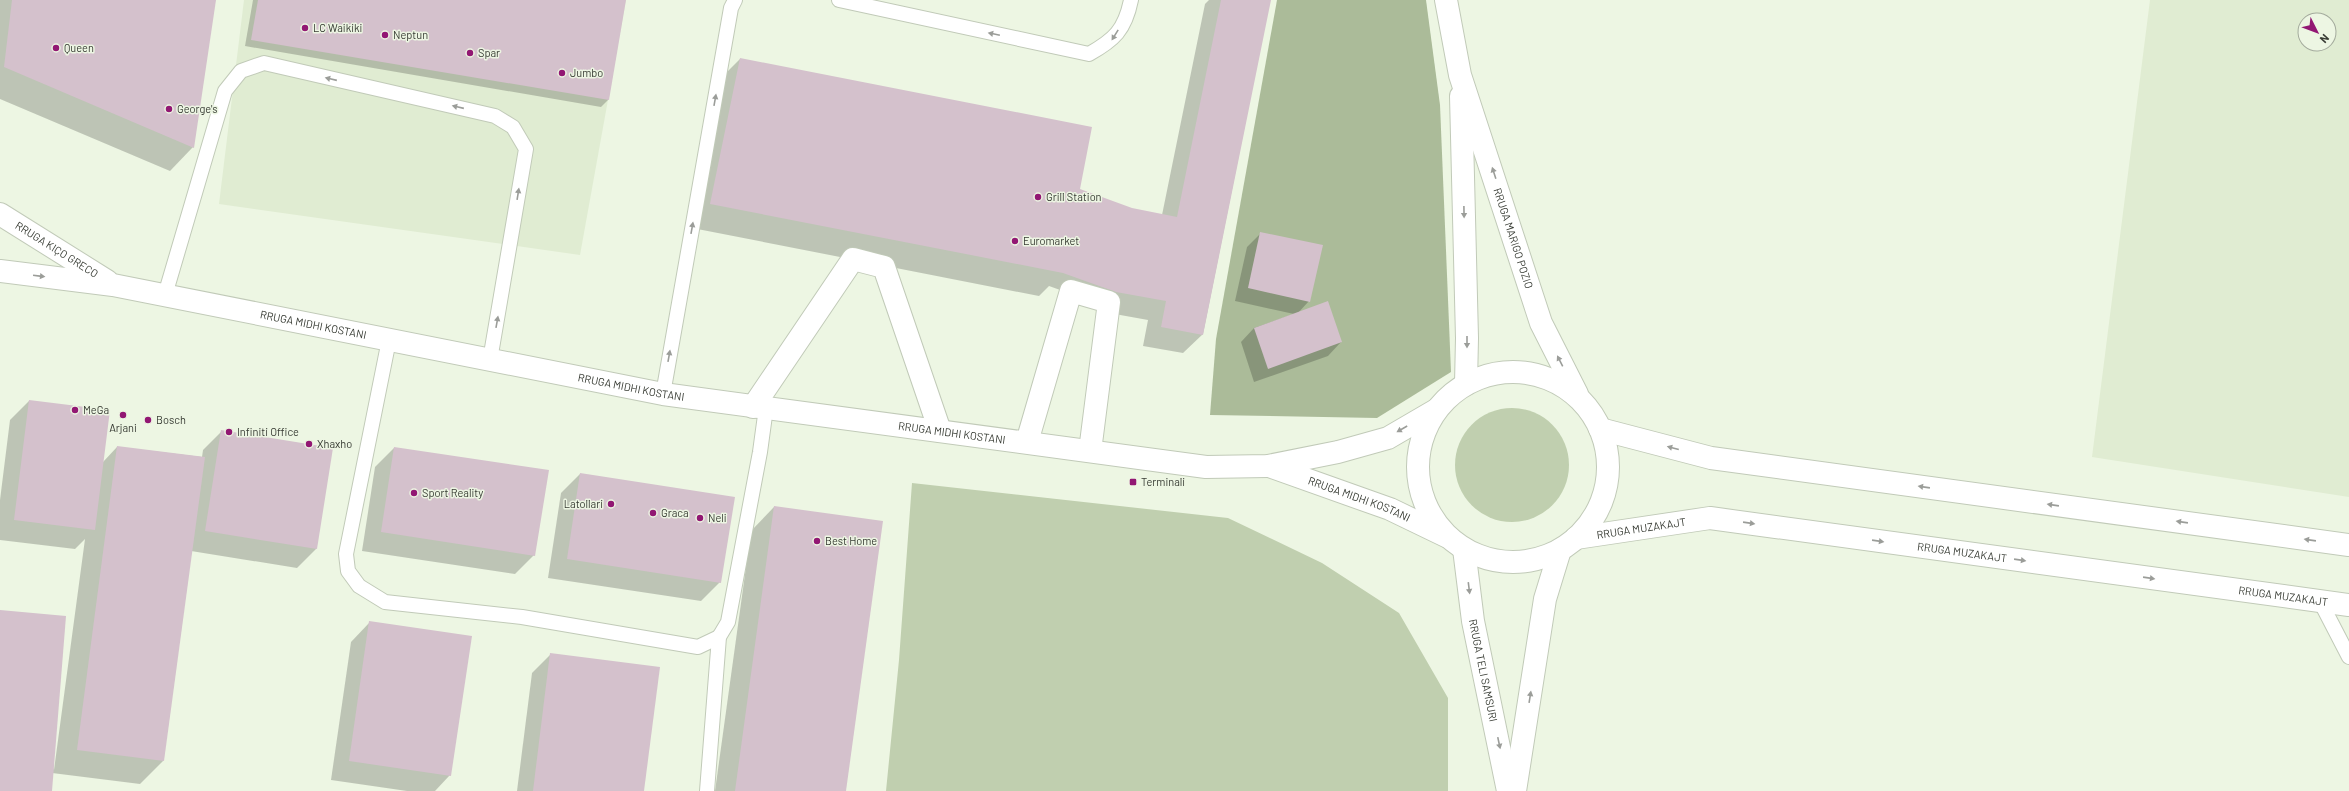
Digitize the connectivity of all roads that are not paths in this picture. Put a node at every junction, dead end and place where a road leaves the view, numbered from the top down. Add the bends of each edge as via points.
1 (736, 0) edge
2 (839, 0) edge
3 (1131, 0) edge
4 (1446, 0) edge
5 (1460, 75) junction
6 (0, 214) edge
7 (0, 271) edge
8 (113, 285) junction
9 (165, 295) junction
10 (389, 340) junction
11 (490, 360) junction
12 (1466, 384) junction
13 (663, 394) junction
14 (1578, 396) junction
15 (759, 407) junction
16 (1436, 410) junction
17 (1600, 429) junction
18 (940, 431) junction
19 (1027, 442) junction
20 (1090, 451) junction
21 (1268, 466) junction
22 (1456, 543) junction
23 (1568, 544) junction
24 (2349, 545) edge
25 (2320, 601) junction
26 (2349, 604) edge
27 (719, 637) junction
28 (2349, 657) edge
29 (707, 791) edge
30 (1508, 791) edge
31 (1516, 791) edge

13 -> 1 lane via 731,8
3 -> 2 lane via 1128,14 1112,41 1089,54
4 - 5 main road, RRUGA MARIGO POZIO
5 -> 12 main road, RRUGA MARIGO POZIO
14 -> 5 main road, RRUGA MARIGO POZIO via 1541,323
6 - 8 main road, RRUGA KIÇO GRECO
7 -> 8 main road, RRUGA MIDHI KOSTANI
8 - 9 main road, RRUGA MIDHI KOSTANI
9 - 10 main road, RRUGA MIDHI KOSTANI
11 -> 9 lane via 526,149 514,127 495,116 264,64 241,71 225,91
10 - 11 main road, RRUGA MIDHI KOSTANI
10 - 27 lane via 346,554 348,571 359,586 385,602 522,617 698,647
11 - 13 main road, RRUGA MIDHI KOSTANI
12 - 14 main road via 1484,376 1524,372 1544,376 1562,384
12 - 16 main road via 1450,395
13 - 15 main road, RRUGA MIDHI KOSTANI
14 - 17 main road via 1591,411
15 - 18 main road, RRUGA MIDHI KOSTANI
15 - 18 main road via 853,259 884,267
15 - 27 lane via 760,452 728,622
16 -> 21 main road, RRUGA MIDHI KOSTANI via 1388,438 1338,452
16 - 22 main road via 1426,427 1420,446 1419,486 1425,505 1435,522
17 - 23 main road via 1607,448 1606,487 1600,506 1590,524
24 -> 17 main road via 1711,458
18 - 19 main road, RRUGA MIDHI KOSTANI
19 - 20 main road, RRUGA MIDHI KOSTANI
19 - 20 main road via 1071,291 1109,302
20 - 21 main road, RRUGA MIDHI KOSTANI via 1206,467
21 - 22 main road, RRUGA MIDHI KOSTANI via 1390,509
22 - 23 main road, RRUGA MIDHI KOSTANI via 1483,558 1515,562 1541,558
22 -> 30 main road, RRUGA TELI SAMSURI
23 -> 25 main road, RRUGA MUZAKAJT via 1710,518
31 -> 23 main road via 1545,599
25 - 26 main road, RRUGA MUZAKAJT
25 - 28 lane
27 - 29 lane

